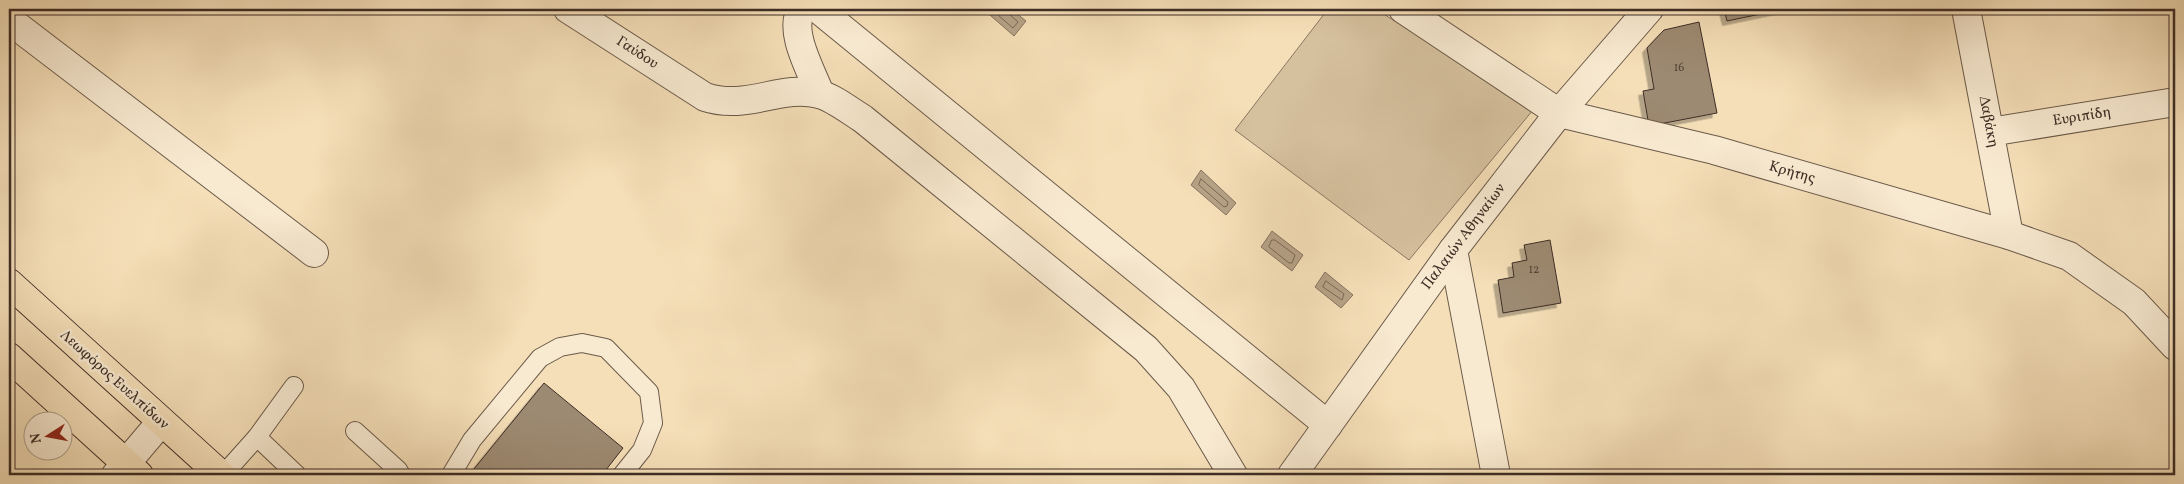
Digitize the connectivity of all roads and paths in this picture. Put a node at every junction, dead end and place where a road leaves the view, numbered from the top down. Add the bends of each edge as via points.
1 (568, 9) edge
2 (802, 9) edge
3 (818, 9) edge
4 (1403, 9) edge
5 (1649, 9) edge
6 (1966, 9) edge
7 (9, 20) edge
8 (820, 94) junction
9 (2175, 102) edge
10 (1559, 112) junction
11 (1990, 132) junction
12 (2009, 235) junction
13 (1452, 250) junction
14 (314, 253) dead end
15 (9, 283) edge
16 (2175, 346) edge
17 (9, 357) edge
18 (294, 386) dead end
19 (162, 422) junction
20 (1328, 425) junction
21 (355, 431) dead end
22 (257, 436) junction
23 (127, 471) edge
24 (222, 475) edge
25 (298, 475) edge
26 (401, 475) edge
27 (451, 475) edge
28 (622, 475) edge
29 (1233, 475) edge
30 (1292, 475) edge
31 (1496, 475) edge

1 - 8 street, Γαύδου via 705,97 722,102 795,92
2 - 8 street via 797,20 799,39
3 - 20 street
4 - 10 street, Κρήτης
5 - 10 street, Παλαιών Αθηναίων
6 - 11 street, Δαβάκη
7 - 14 street
8 - 29 street via 863,119 1146,349 1181,388
9 - 11 street, Ευριπίδη
10 - 12 street, Κρήτης via 1714,150
10 - 13 street, Παλαιών Αθηναίων
11 - 12 street, Δαβάκη
12 - 16 street, Κρήτης via 2070,256 2134,302
13 - 20 street, Παλαιών Αθηναίων
13 - 31 street
15 - 19 main road, Λεωφόρος Ευελπίδων
17 - 23 main road
18 - 22 lane
19 - 23 street
19 - 24 main road, Λεωφόρος Ευελπίδων
20 - 30 street, Παλαιών Αθηναίων
21 - 26 lane
22 - 24 lane
22 - 25 lane
27 - 28 lane via 472,440 540,358 560,347 582,343 606,348 648,392 652,423 642,450

